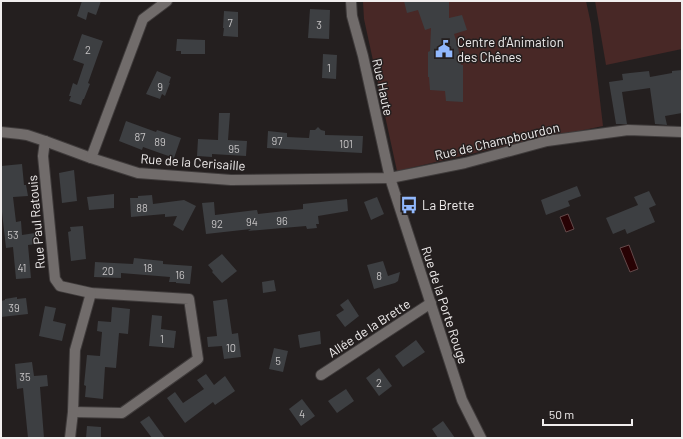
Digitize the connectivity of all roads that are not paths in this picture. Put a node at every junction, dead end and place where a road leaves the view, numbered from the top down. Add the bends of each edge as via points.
1 (167, 1) edge
2 (351, 1) edge
3 (1, 132) edge
4 (682, 132) edge
5 (45, 141) junction
6 (91, 158) junction
7 (390, 178) junction
8 (91, 293) junction
9 (431, 303) junction
10 (321, 375) dead end
11 (73, 412) junction
12 (70, 438) edge
13 (481, 438) edge

1 - 6 street via 144,19
2 - 7 street, Rue Haute via 352,16
3 - 5 street, Rue de la Cerisaille
4 - 7 street, Rue de Champbourdon via 628,130 547,141 465,163
5 - 6 street, Rue de la Cerisaille
5 - 8 street, Rue Paul Ratouis via 43,156 55,279 60,286
6 - 7 street, Rue de la Cerisaille via 138,173 231,180
7 - 9 street, Rue de la Porte Rouge
8 - 11 street via 75,350
8 - 11 street, Rue Paul Ratouis via 189,299 198,359 122,413
9 - 10 street, Allée de la Brette
9 - 13 street, Rue de la Porte Rouge via 462,400
11 - 12 street

